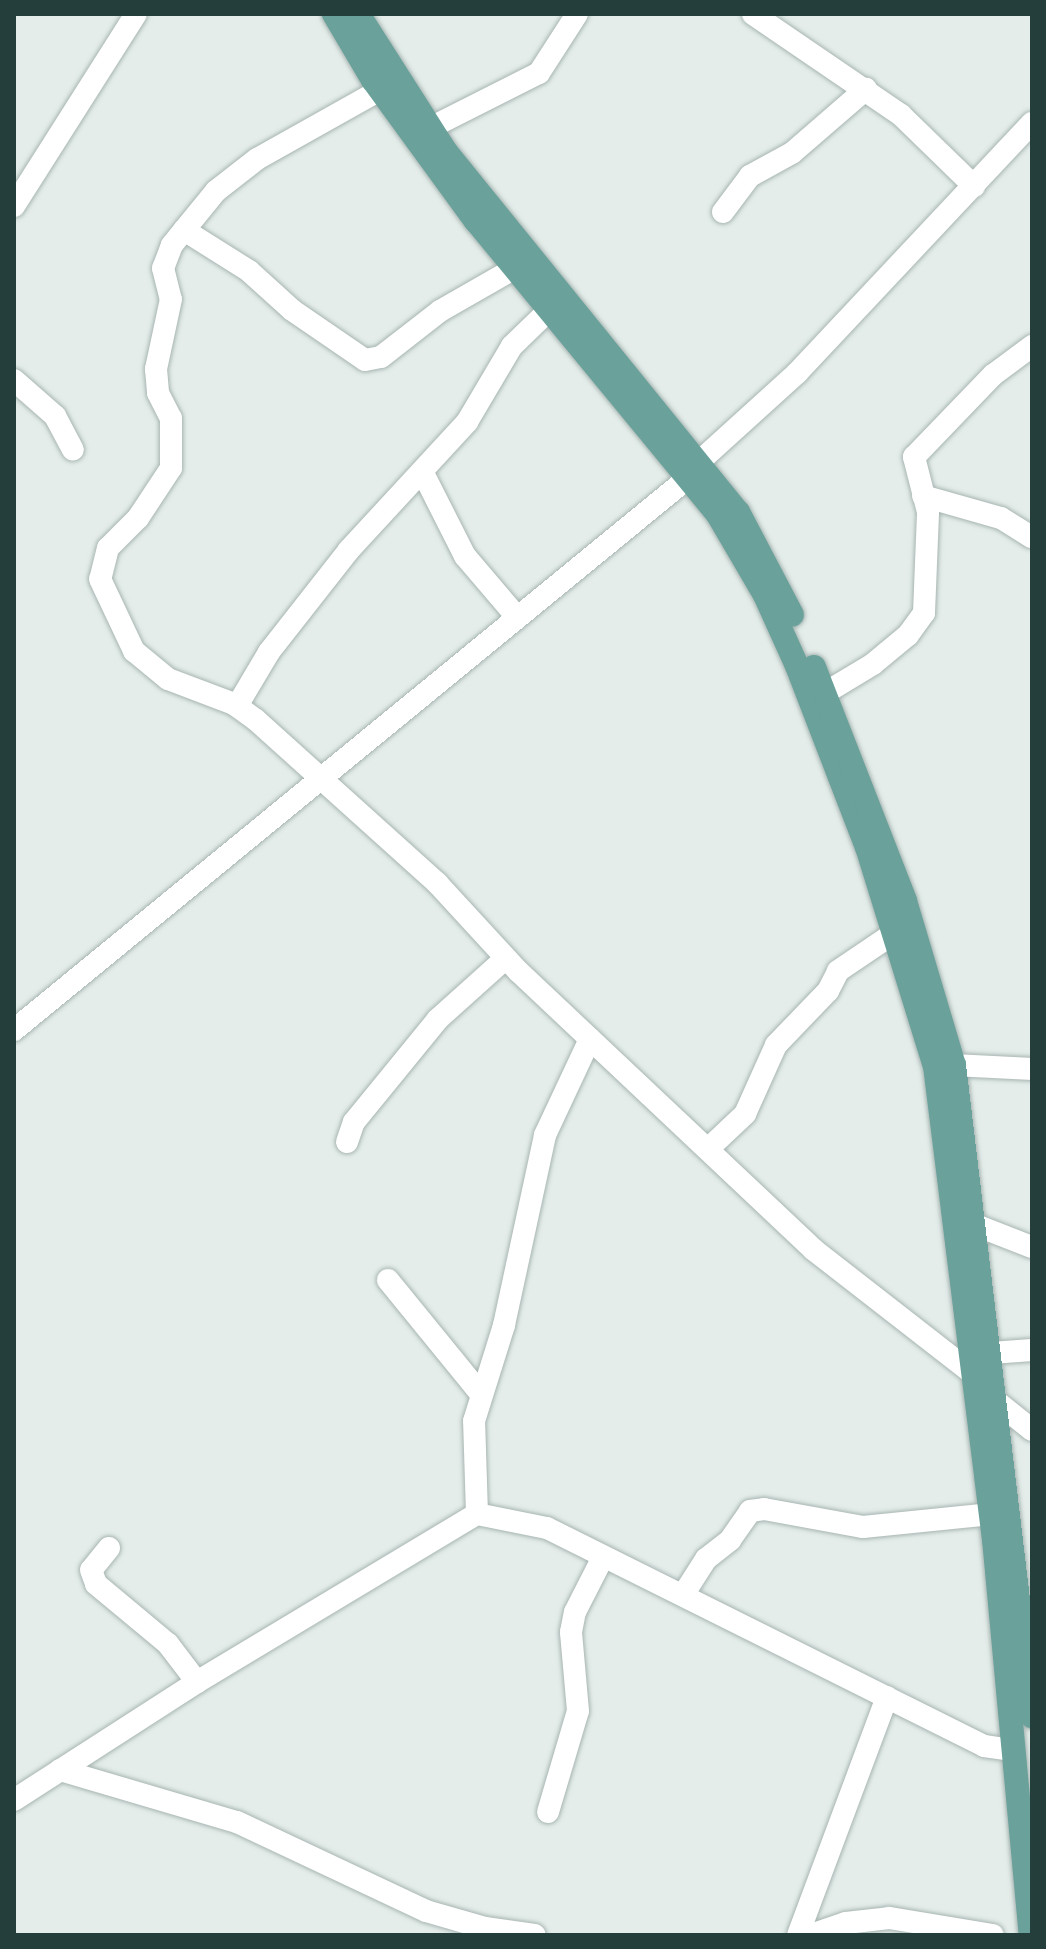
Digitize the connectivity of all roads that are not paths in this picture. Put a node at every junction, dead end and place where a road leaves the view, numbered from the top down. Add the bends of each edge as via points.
1 (136, 14) edge
2 (334, 14) edge
3 (358, 14) edge
4 (577, 14) edge
5 (753, 14) edge
6 (866, 89) junction
7 (380, 90) junction
8 (1032, 123) edge
9 (430, 128) junction
10 (974, 186) junction
11 (15, 203) edge
12 (723, 212) dead end
13 (184, 230) junction
14 (515, 268) junction
15 (550, 309) junction
16 (1032, 346) edge
17 (14, 380) edge
18 (73, 450) dead end
19 (694, 470) junction
20 (423, 473) junction
21 (923, 496) junction
22 (1032, 537) edge
23 (517, 617) junction
24 (825, 693) junction
25 (237, 706) junction
26 (319, 777) junction
27 (897, 931) junction
28 (506, 958) junction
29 (16, 1024) edge
30 (590, 1039) junction
31 (954, 1065) junction
32 (1032, 1069) edge
33 (347, 1142) dead end
34 (709, 1148) junction
35 (973, 1224) junction
36 (1032, 1247) edge
37 (388, 1280) dead end
38 (1032, 1350) edge
39 (991, 1353) junction
40 (972, 1373) junction
41 (481, 1394) junction
42 (996, 1401) junction
43 (1027, 1419) edge
44 (477, 1514) junction
45 (991, 1514) junction
46 (109, 1548) dead end
47 (602, 1559) junction
48 (683, 1595) junction
49 (197, 1682) junction
50 (887, 1697) junction
51 (1032, 1716) edge
52 (1013, 1750) junction
53 (60, 1770) junction
54 (14, 1800) edge
55 (548, 1812) dead end
56 (455, 1929) edge
57 (535, 1935) edge
58 (798, 1935) edge
59 (811, 1935) edge
60 (993, 1935) edge
61 (1031, 1935) edge

1 - 11 street
2 - 7 main road
3 - 9 main road
4 - 9 street via 558,52 539,73
5 - 6 street
6 - 10 street via 901,115
6 - 12 street via 792,153 750,176
7 - 13 street via 257,159 216,191
7 - 14 main road
8 - 10 street
9 - 19 main road
10 - 19 street via 797,373
13 - 14 street via 249,271 292,310 365,360 381,357 440,311
13 - 25 street via 163,268 171,299 156,369 158,393 171,418 171,468 138,518 108,548 100,579 134,651 168,679
14 - 15 main road
15 - 19 main road
15 - 20 street via 512,346 467,422
16 - 21 street via 993,375 921,447 914,457
17 - 18 street via 55,416
19 - 23 street
19 - 24 main road via 738,512 772,571
19 - 27 main road via 765,595
20 - 23 street via 465,556
20 - 25 street via 349,550 269,652
21 - 22 street via 1001,518
21 - 24 street via 930,553 924,613 908,635 873,664
23 - 26 street
24 - 31 main road via 929,969
25 - 26 street
26 - 28 street via 437,883
26 - 29 street
27 - 34 street via 838,971 828,991 776,1045 745,1114
27 - 40 main road via 935,1066
28 - 30 street
28 - 33 street via 438,1019 354,1122
30 - 34 street
30 - 41 street via 545,1135 504,1325
31 - 32 street
31 - 35 main road
34 - 40 street via 814,1250
35 - 36 street
35 - 39 main road
37 - 41 street
38 - 39 street
39 - 42 main road
40 - 45 main road
41 - 44 street via 473,1442
42 - 43 street
42 - 51 main road
44 - 47 street via 527,1520
44 - 49 street
45 - 48 street via 863,1527 750,1511 730,1540 706,1559
45 - 52 main road
46 - 49 street via 91,1570 96,1584 168,1644
47 - 48 street
47 - 55 street via 575,1612 571,1632 578,1711
48 - 50 street
49 - 53 street
50 - 52 street via 991,1749
50 - 58 street
52 - 61 main road
53 - 54 street
53 - 56 street via 237,1822
56 - 57 street
59 - 60 street via 846,1923 889,1918

